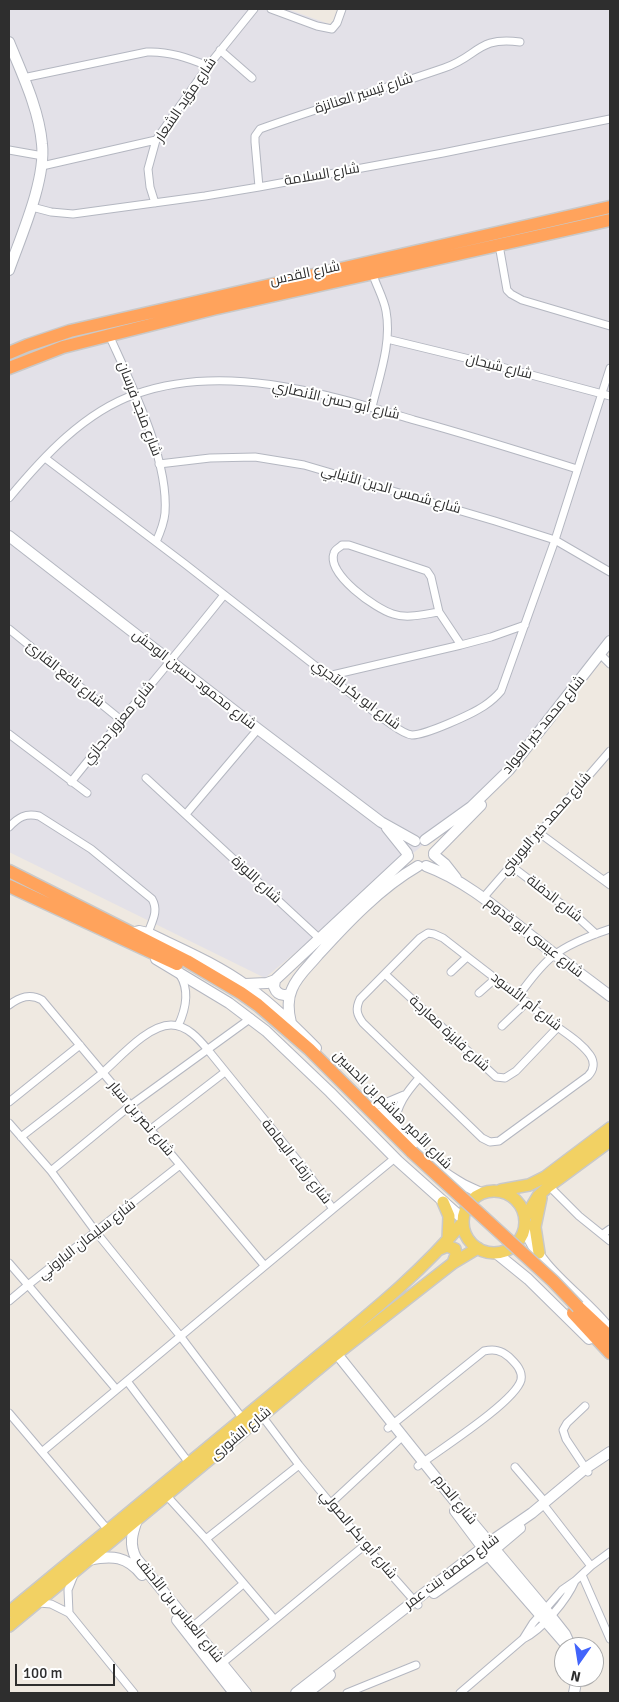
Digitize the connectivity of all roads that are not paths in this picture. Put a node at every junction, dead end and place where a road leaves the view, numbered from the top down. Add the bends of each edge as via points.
1 (254, 9) edge
2 (271, 9) edge
3 (342, 9) edge
4 (9, 42) edge
5 (520, 42) dead end
6 (220, 50) junction
7 (208, 66) junction
8 (23, 78) junction
9 (252, 78) dead end
10 (610, 119) edge
11 (156, 140) junction
12 (9, 150) edge
13 (42, 161) junction
14 (259, 187) junction
15 (155, 203) junction
16 (32, 207) junction
17 (610, 207) edge
18 (610, 220) edge
19 (499, 245) junction
20 (9, 270) edge
21 (373, 274) junction
22 (610, 326) edge
23 (109, 335) junction
24 (388, 339) junction
25 (9, 354) edge
26 (9, 368) edge
27 (610, 368) edge
28 (135, 394) junction
29 (602, 394) junction
30 (610, 396) edge
31 (372, 407) junction
32 (45, 458) junction
33 (159, 464) junction
34 (577, 469) junction
35 (9, 498) edge
36 (9, 536) edge
37 (555, 540) junction
38 (156, 542) junction
39 (610, 572) edge
40 (224, 595) junction
41 (439, 612) junction
42 (525, 624) junction
43 (9, 630) edge
44 (610, 641) edge
45 (461, 645) junction
46 (606, 657) edge
47 (172, 662) junction
48 (328, 676) junction
49 (121, 720) junction
50 (258, 729) junction
51 (9, 734) edge
52 (610, 750) edge
53 (146, 778) dead end
54 (71, 782) junction
55 (87, 793) dead end
56 (186, 814) junction
57 (381, 822) junction
58 (9, 827) edge
59 (538, 832) junction
60 (420, 841) junction
61 (434, 854) junction
62 (407, 855) junction
63 (510, 865) junction
64 (422, 866) junction
65 (9, 872) edge
66 (607, 878) edge
67 (458, 880) junction
68 (610, 885) edge
69 (9, 886) edge
70 (483, 898) junction
71 (610, 929) edge
72 (132, 933) junction
73 (148, 933) junction
74 (596, 934) junction
75 (323, 943) junction
76 (144, 949) junction
77 (554, 955) junction
78 (467, 957) junction
79 (451, 972) dead end
80 (180, 974) junction
81 (386, 975) junction
82 (496, 978) junction
83 (275, 980) junction
84 (245, 984) junction
85 (479, 993) dead end
86 (290, 994) junction
87 (519, 995) junction
88 (610, 996) edge
89 (527, 1002) junction
90 (9, 1005) edge
91 (251, 1018) junction
92 (291, 1023) junction
93 (178, 1026) junction
94 (502, 1026) dead end
95 (558, 1027) junction
96 (80, 1045) junction
97 (208, 1050) junction
98 (225, 1072) junction
99 (102, 1073) junction
100 (419, 1078) junction
101 (404, 1094) junction
102 (9, 1102) edge
103 (131, 1105) junction
104 (374, 1106) junction
105 (9, 1123) edge
106 (394, 1125) junction
107 (610, 1128) edge
108 (151, 1129) junction
109 (22, 1137) junction
110 (610, 1141) edge
111 (404, 1156) junction
112 (180, 1165) junction
113 (50, 1171) junction
114 (457, 1181) junction
115 (528, 1185) junction
116 (500, 1190) junction
117 (544, 1192) junction
118 (481, 1193) junction
119 (434, 1194) junction
120 (443, 1202) junction
121 (333, 1209) junction
122 (526, 1216) junction
123 (463, 1221) junction
124 (525, 1229) junction
125 (610, 1229) edge
126 (96, 1232) junction
127 (603, 1234) junction
128 (610, 1241) edge
129 (443, 1245) junction
130 (478, 1248) junction
131 (496, 1253) junction
132 (541, 1257) junction
133 (9, 1263) edge
134 (453, 1264) junction
135 (264, 1265) junction
136 (528, 1279) junction
137 (28, 1285) junction
138 (9, 1301) edge
139 (576, 1310) junction
140 (610, 1330) edge
141 (180, 1337) junction
142 (610, 1337) edge
143 (610, 1354) edge
144 (335, 1356) junction
145 (127, 1381) junction
146 (116, 1389) junction
147 (585, 1406) dead end
148 (9, 1413) edge
149 (262, 1416) junction
150 (243, 1418) junction
151 (390, 1426) junction
152 (400, 1439) junction
153 (43, 1451) junction
154 (610, 1452) edge
155 (610, 1458) edge
156 (189, 1464) junction
157 (421, 1464) junction
158 (299, 1465) junction
159 (515, 1467) dead end
160 (587, 1470) junction
161 (167, 1496) junction
162 (331, 1503) junction
163 (544, 1504) junction
164 (137, 1520) junction
165 (108, 1530) junction
166 (206, 1539) junction
167 (365, 1545) junction
168 (489, 1549) junction
169 (610, 1552) edge
170 (90, 1560) junction
171 (591, 1566) junction
172 (76, 1571) junction
173 (582, 1575) junction
174 (243, 1584) junction
175 (416, 1602) junction
176 (36, 1603) junction
177 (9, 1612) edge
178 (69, 1613) junction
179 (545, 1615) junction
180 (274, 1619) junction
181 (9, 1626) edge
182 (189, 1630) junction
183 (567, 1637) edge
184 (610, 1639) edge
185 (219, 1665) junction
186 (416, 1665) dead end
187 (134, 1693) edge
188 (234, 1693) edge
189 (246, 1693) edge
190 (296, 1693) edge
191 (307, 1693) edge
192 (347, 1693) edge
193 (460, 1693) edge

1 - 6 street, شارع مؤيد الشعار
2 - 3 street via 317,26 332,28
4 - 8 street
5 - 14 street, شارع تيسير العنانزة via 488,43 446,68 260,129 255,142
6 - 7 street, شارع مؤيد الشعار
6 - 9 street
7 - 8 street via 161,51
7 - 11 street, شارع مؤيد الشعار
8 - 13 street via 36,113
10 - 14 street, شارع السلامة
11 - 13 street
11 - 15 street, شارع مؤيد الشعار via 148,169
12 - 13 street
13 - 16 street
14 - 15 street, شارع السلامة
15 - 16 street, شارع السلامة via 61,214
16 - 20 street
17 - 25 highway, شارع القدس via 70,331 28,344
18 - 19 highway, شارع القدس
19 - 21 highway, شارع القدس
19 - 22 street via 507,290 511,294
21 - 23 highway, شارع القدس
21 - 24 street via 386,311
23 - 26 highway, شارع القدس via 63,347
23 - 28 street, شارع منجد فرسان
24 - 29 street, شارع شيحان
24 - 31 street
27 - 29 street, شارع ابو بكر الآجري
28 - 31 street, شارع أبو حسن الأنصاري via 186,382 261,383
28 - 32 street, شارع أبو حسن الأنصاري via 93,416
28 - 33 street, شارع منجد فرسان
29 - 30 street, شارع شيحان
29 - 34 street, شارع ابو بكر الآجري
31 - 34 street, شارع أبو حسن الأنصاري
32 - 35 street, شارع أبو حسن الأنصاري
32 - 38 street, شارع ابو بكر الآجري
33 - 37 street, شارع شمس الدين الأنبابي via 210,458 279,460 358,480
33 - 38 street, شارع منجد فرسان via 165,515
34 - 37 street, شارع ابو بكر الآجري
36 - 47 street, شارع محمود حسين الوحش
37 - 39 street, شارع شمس الدين الأنبابي
37 - 42 street, شارع ابو بكر الآجري
38 - 40 street, شارع ابو بكر الآجري
40 - 47 street, شارع معزوز حجازي
40 - 48 street, شارع ابو بكر الآجري
41 - 41 street via 427,570 349,545 342,545 334,554 333,560 340,575 353,589 384,611 399,616
41 - 45 street
42 - 45 street
42 - 48 street, شارع ابو بكر الآجري via 506,679 494,699 423,733 413,735 401,730
43 - 49 street, شارع نافع القارئ
44 - 46 street, شارع محمد خير العواد
45 - 48 street
46 - 60 street, شارع محمد خير العواد via 509,770 471,806
46 - 61 street, شارع محمد خير العواد via 521,763
47 - 49 street, شارع معزوز حجازي
47 - 50 street, شارع محمود حسين الوحش
49 - 54 street, شارع معزوز حجازي
50 - 56 street
50 - 57 street, شارع محمود حسين الوحش
51 - 54 street
52 - 59 street, شارع محمد خير البوريني
53 - 56 street, شارع اللوزة
54 - 55 street
56 - 75 street, شارع اللوزة
57 - 60 street, شارع محمود حسين الوحش
57 - 62 street, شارع محمود حسين الوحش
58 - 73 street via 24,815 39,816 91,849 152,899 156,913
59 - 63 street, شارع محمد خير البوريني
59 - 66 street
60 - 61 street via 430,843
60 - 62 street via 409,846
61 - 64 street via 430,863
61 - 67 street, شارع عيسى أبو قدوم
62 - 64 street via 411,863
62 - 75 street
63 - 70 street, شارع محمد خير البوريني
63 - 74 street, شارع الدفلة
64 - 67 street, شارع عيسى أبو قدوم
64 - 75 street via 398,880
65 - 72 highway, شارع الأمير هاشم بن الحسين
66 - 68 street
67 - 70 street, شارع عيسى أبو قدوم
69 - 76 highway, شارع الأمير هاشم بن الحسين
70 - 77 street, شارع عيسى أبو قدوم
71 - 74 street
72 - 73 street, شارع الأمير هاشم بن الحسين
72 - 111 highway, شارع الأمير هاشم بن الحسين via 223,981 258,1005 309,1049
73 - 84 street, شارع الأمير هاشم بن الحسين
74 - 77 street
75 - 83 street
75 - 86 street
76 - 80 street, شارع الأمير هاشم بن الحسين
76 - 111 highway, شارع الأمير هاشم بن الحسين via 181,966 250,1008 326,1074
77 - 87 street
77 - 88 street, شارع عيسى أبو قدوم
78 - 79 street
78 - 81 street, شارع أم الأسود via 443,938 428,933
78 - 82 street, شارع أم الأسود
80 - 91 street, شارع الأمير هاشم بن الحسين
80 - 93 street via 185,982 186,999
81 - 95 street, شارع فايزة معارجة via 496,1077 505,1078 516,1072
81 - 100 street, شارع أم الأسود via 360,999 357,1014
82 - 85 street
82 - 87 street, شارع أم الأسود
83 - 84 street
83 - 86 street via 277,993
84 - 92 street, شارع الأمير هاشم بن الحسين
86 - 92 street via 288,1009
87 - 89 street, شارع أم الأسود
89 - 94 street
89 - 95 street, شارع أم الأسود
90 - 96 street, شارع نصر بن سيار via 23,996 42,1000
91 - 97 street
91 - 111 street, شارع الأمير هاشم بن الحسين
92 - 104 street, شارع الأمير هاشم بن الحسين
93 - 97 street, شارع زرقاء اليمامة via 191,1032
93 - 99 street via 168,1025 153,1031
95 - 100 street, شارع أم الأسود via 590,1056 592,1072 499,1141 490,1142 482,1138
96 - 99 street, شارع نصر بن سيار
96 - 102 street
97 - 98 street, شارع زرقاء اليمامة
97 - 103 street
98 - 108 street
98 - 121 street, شارع زرقاء اليمامة
99 - 103 street, شارع نصر بن سيار
99 - 109 street
100 - 101 street
101 - 104 street
101 - 106 street
103 - 108 street, شارع نصر بن سيار
103 - 113 street
104 - 106 street, شارع الأمير هاشم بن الحسين
105 - 109 street
106 - 114 street, شارع الأمير هاشم بن الحسين via 428,1159
107 - 115 main road via 552,1172
108 - 112 street, شارع نصر بن سيار
109 - 113 street
110 - 117 main road
111 - 119 street, شارع الأمير هاشم بن الحسين
111 - 121 street
111 - 139 highway, شارع الأمير هاشم بن الحسين, bridge via 553,1281
112 - 126 street, شارع سليمان الباروني
112 - 135 street, شارع نصر بن سيار
113 - 126 street
114 - 118 street, شارع الأمير هاشم بن الحسين
114 - 119 street via 458,1193 452,1199
115 - 116 main road
115 - 117 main road via 531,1192
116 - 118 main road
116 - 122 main road via 521,1204
117 - 122 main road
117 - 127 street
117 - 132 main road via 535,1227
118 - 123 main road via 468,1203
119 - 120 street, شارع الأمير هاشم بن الحسين
120 - 123 street, شارع الأمير هاشم بن الحسين
120 - 129 main road via 449,1216
121 - 135 street, شارع زرقاء اليمامة
122 - 124 main road
123 - 129 main road, شارع الشورى
123 - 130 main road via 467,1237
124 - 131 main road via 520,1241 509,1250
124 - 132 street
125 - 127 street
126 - 137 street, شارع سليمان الباروني
126 - 141 street
127 - 128 street
129 - 134 main road via 455,1249
129 - 150 main road, شارع الشورى via 411,1278
130 - 131 main road
130 - 134 main road, شارع الشورى
131 - 136 street, شارع الأمير هاشم بن الحسين
132 - 136 street via 525,1259
132 - 140 street
133 - 137 street
134 - 144 main road, شارع الشورى
135 - 141 street, شارع زرقاء اليمامة
136 - 143 street, شارع الأمير هاشم بن الحسين via 587,1337
137 - 138 street
137 - 146 street, شارع سليمان الباروني
139 - 142 highway, شارع الأمير هاشم بن الحسين
139 - 143 highway, شارع الأمير هاشم بن الحسين
141 - 145 street, شارع زرقاء اليمامة
141 - 150 street
144 - 149 main road, شارع الشورى
144 - 151 street, شارع الحرم
145 - 146 street, شارع زرقاء اليمامة
145 - 156 street
146 - 153 street, شارع زرقاء اليمامة
147 - 160 street via 563,1430
148 - 153 street
149 - 158 street, شارع أبو بكر الصولي
149 - 161 main road, شارع الشورى
150 - 156 main road, شارع الشورى
151 - 152 street, شارع الحرم
151 - 157 street via 484,1351 502,1351 518,1366 522,1377 511,1394
152 - 157 street, شارع الحرم
152 - 162 street
153 - 165 street
154 - 160 street, شارع حفصة بنت عمر
155 - 160 street, شارع حفصة بنت عمر
156 - 165 main road, شارع الشورى
157 - 168 street, شارع الحرم
158 - 162 street, شارع أبو بكر الصولي
158 - 166 street
159 - 163 street
160 - 163 street, شارع حفصة بنت عمر
161 - 164 main road, شارع الشورى
161 - 166 street
162 - 167 street, شارع أبو بكر الصولي
163 - 168 street, شارع حفصة بنت عمر
163 - 171 street
164 - 170 main road, شارع الشورى
164 - 182 street, شارع العباس بن الأحنف via 131,1538 136,1558
165 - 177 main road, شارع الشورى
166 - 174 street
167 - 175 street, شارع أبو بكر الصولي
167 - 180 street
168 - 175 street, شارع حفصة بنت عمر
168 - 179 street, شارع الحرم
169 - 171 street
170 - 172 main road, شارع الشورى
170 - 182 street, شارع العباس بن الأحنف via 112,1556 126,1561 138,1570
171 - 173 street
172 - 176 main road, شارع الشورى
172 - 178 street via 68,1590
173 - 179 street via 566,1597
173 - 184 street
174 - 180 street
174 - 182 street
175 - 190 street, شارع حفصة بنت عمر
175 - 191 street, شارع حفصة بنت عمر
176 - 178 street via 51,1604
176 - 181 main road, شارع الشورى
178 - 187 street
179 - 183 street, شارع الحرم
179 - 193 street via 527,1630 523,1639
180 - 185 street
182 - 185 street, شارع العباس بن الأحنف
185 - 188 street, شارع العباس بن الأحنف
185 - 189 street, شارع العباس بن الأحنف
186 - 192 street

